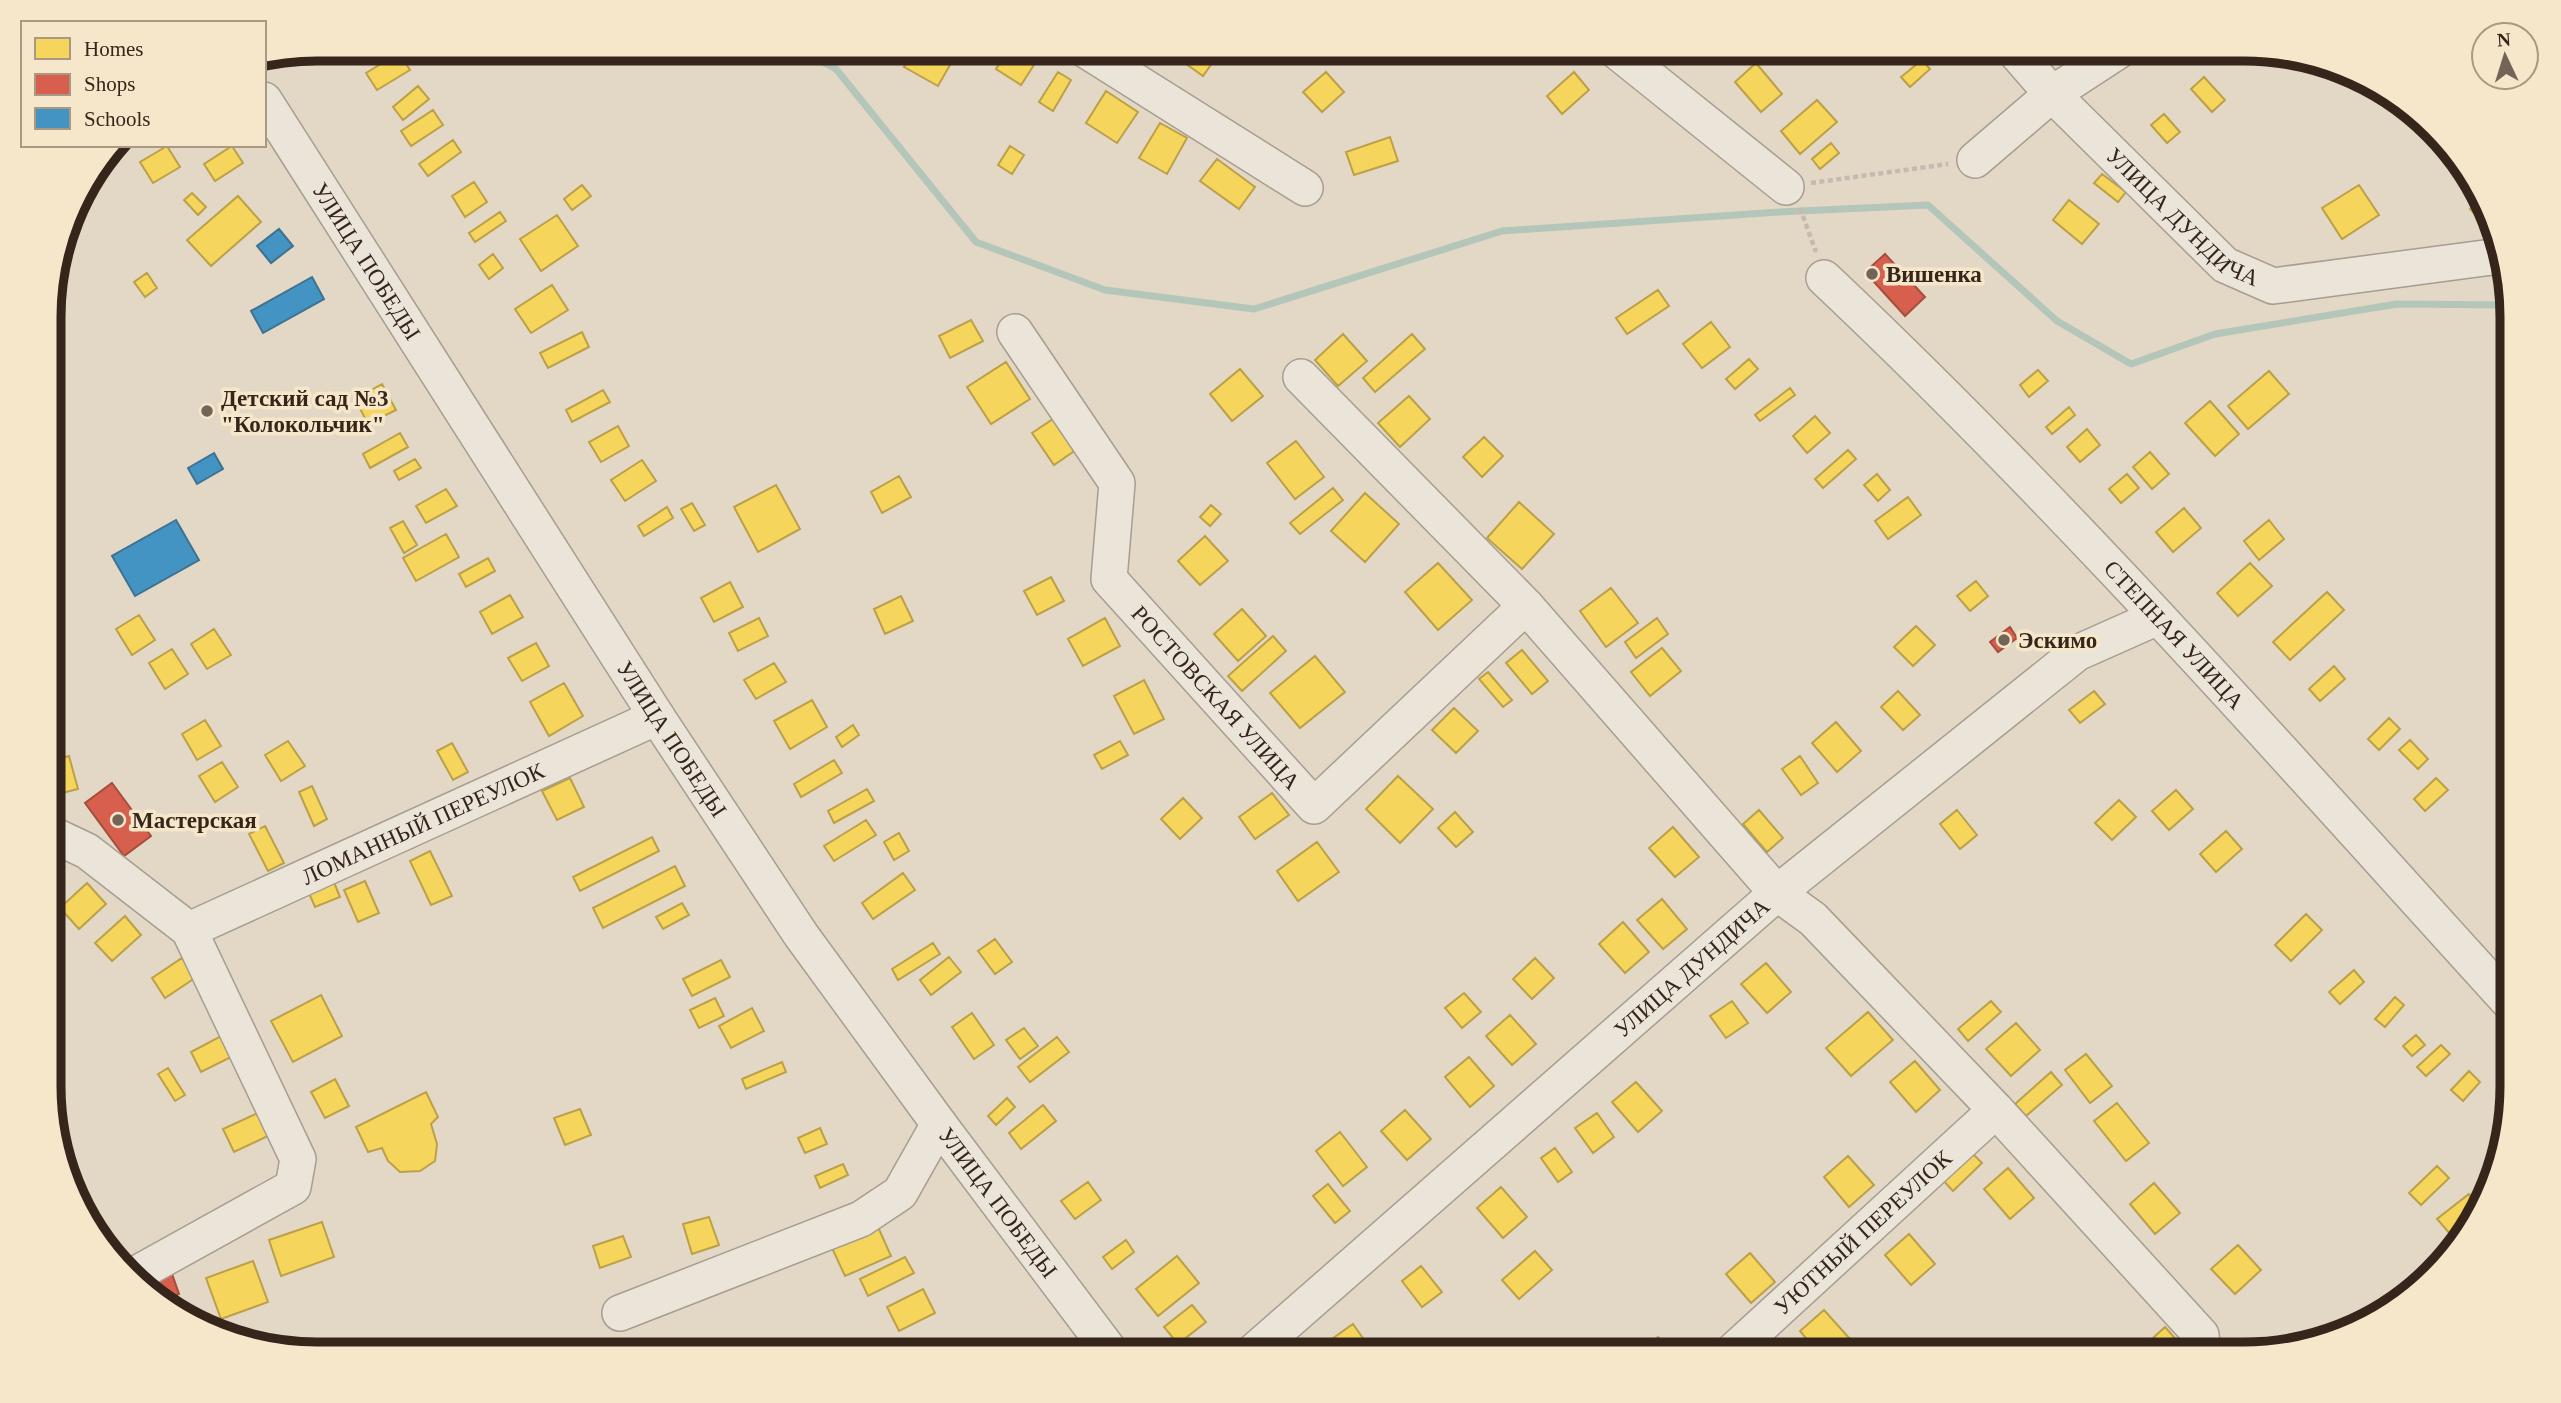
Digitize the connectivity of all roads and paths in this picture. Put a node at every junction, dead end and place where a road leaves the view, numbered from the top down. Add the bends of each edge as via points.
1 (1103, 61) edge
2 (1629, 61) edge
3 (2023, 61) edge
4 (2103, 61) edge
5 (2052, 94) junction
6 (266, 103) edge
7 (1975, 160) joint
8 (1786, 187) joint
9 (1306, 188) dead end
10 (2493, 257) edge
11 (1825, 278) dead end
12 (1015, 332) dead end
13 (1301, 377) dead end
14 (1526, 606) junction
15 (2158, 617) junction
16 (657, 717) junction
17 (61, 839) edge
18 (1777, 893) junction
19 (189, 930) junction
20 (2500, 992) edge
21 (1996, 1110) junction
22 (939, 1124) junction
23 (141, 1271) edge
24 (620, 1313) dead end
25 (1103, 1342) edge
26 (1265, 1342) edge
27 (1743, 1342) edge
28 (2202, 1342) edge

1 - 9 street
2 - 8 street
3 - 5 street, УЛИЦА ДУНДИЧА
4 - 5 street
5 - 7 street
5 - 10 street, УЛИЦА ДУНДИЧА via 2225,265 2273,286
6 - 16 street, УЛИЦА ПОБЕДЫ
7 - 8 path
11 - 15 street, СТЕПНАЯ УЛИЦА via 2054,505
12 - 14 street, РОСТОВСКАЯ УЛИЦА via 1117,483 1109,579 1314,806
13 - 14 street
14 - 18 street
15 - 18 street, УЛИЦА ДУНДИЧА via 2077,653
15 - 20 street, СТЕПНАЯ УЛИЦА
16 - 19 street, ЛОМАННЫЙ ПЕРЕУЛОК
16 - 22 street, УЛИЦА ПОБЕДЫ via 801,935
17 - 19 street via 87,851
18 - 21 street via 1812,919
18 - 26 street, УЛИЦА ДУНДИЧА
19 - 23 street via 298,1159 293,1187
21 - 27 street, УЮТНЫЙ ПЕРЕУЛОК
21 - 28 street via 2201,1335
22 - 24 street via 900,1193 861,1219
22 - 25 street, УЛИЦА ПОБЕДЫ

